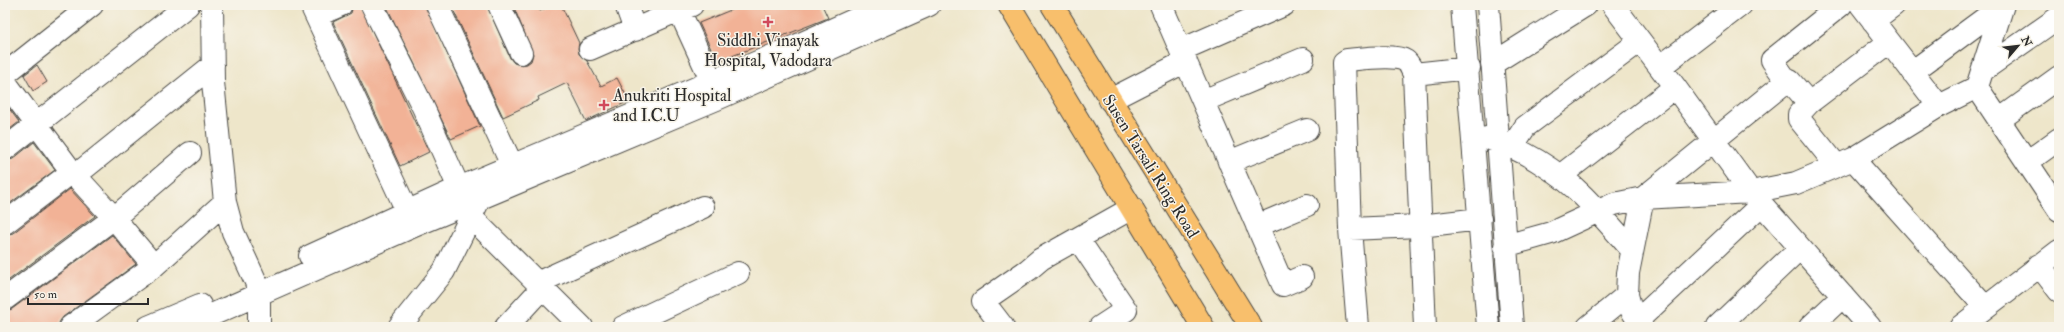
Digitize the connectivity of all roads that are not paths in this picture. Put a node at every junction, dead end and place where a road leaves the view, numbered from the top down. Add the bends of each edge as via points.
1 (92, 5) edge
2 (188, 5) edge
3 (212, 5) edge
4 (340, 5) edge
5 (372, 5) edge
6 (437, 5) edge
7 (499, 5) edge
8 (626, 5) edge
9 (887, 5) edge
10 (929, 5) edge
11 (1009, 5) edge
12 (1052, 5) edge
13 (1161, 5) edge
14 (1284, 5) edge
15 (1462, 5) edge
16 (1488, 5) edge
17 (1586, 5) edge
18 (1613, 5) edge
19 (1741, 5) edge
20 (1842, 5) edge
21 (1894, 5) edge
22 (2003, 5) edge
23 (686, 8) edge
24 (313, 11) edge
25 (1867, 13) edge
26 (2059, 17) edge
27 (635, 30) junction
28 (1640, 41) junction
29 (1889, 42) junction
30 (590, 49) dead end
31 (521, 53) dead end
32 (1184, 56) junction
33 (1303, 59) dead end
34 (1492, 64) junction
35 (213, 65) junction
36 (1660, 67) junction
37 (1468, 68) junction
38 (1912, 72) junction
39 (5, 74) edge
40 (1414, 74) junction
41 (2059, 77) edge
42 (1979, 79) junction
43 (1787, 81) junction
44 (5, 82) edge
45 (1675, 87) junction
46 (716, 90) junction
47 (1110, 100) junction
48 (1203, 101) junction
49 (1809, 103) junction
50 (1939, 106) junction
51 (1999, 120) junction
52 (36, 126) junction
53 (1307, 130) dead end
54 (1474, 135) junction
55 (2059, 138) edge
56 (1714, 141) junction
57 (1505, 144) junction
58 (5, 149) edge
59 (190, 153) dead end
60 (1229, 162) junction
61 (2027, 162) junction
62 (1845, 163) junction
63 (512, 165) junction
64 (74, 174) junction
65 (1560, 176) junction
66 (458, 188) junction
67 (478, 198) junction
68 (1643, 198) junction
69 (1756, 198) junction
70 (225, 202) junction
71 (2057, 203) edge
72 (1306, 205) dead end
73 (703, 206) dead end
74 (1132, 208) junction
75 (407, 211) junction
76 (1596, 211) junction
77 (114, 218) junction
78 (1480, 219) junction
79 (5, 223) edge
80 (1257, 226) junction
81 (1420, 226) junction
82 (1350, 229) junction
83 (1078, 239) junction
84 (1505, 246) junction
85 (1800, 248) junction
86 (1632, 250) junction
87 (2059, 251) edge
88 (2039, 265) junction
89 (154, 266) junction
90 (738, 273) dead end
91 (1302, 277) dead end
92 (540, 285) junction
93 (258, 288) junction
94 (2059, 290) edge
95 (1627, 295) junction
96 (1843, 296) junction
97 (5, 299) edge
98 (1985, 307) junction
99 (1640, 324) edge
100 (70, 327) edge
101 (148, 327) edge
102 (184, 327) edge
103 (259, 327) edge
104 (399, 327) edge
105 (506, 327) edge
106 (582, 327) edge
107 (623, 327) edge
108 (1003, 327) edge
109 (1100, 327) edge
110 (1203, 327) edge
111 (1251, 327) edge
112 (1358, 327) edge
113 (1425, 327) edge
114 (1488, 327) edge
115 (1512, 327) edge
116 (1588, 327) edge
117 (1717, 327) edge
118 (1810, 327) edge
119 (1870, 327) edge
120 (1960, 327) edge

1 - 39 street
2 - 52 street
3 - 35 street
4 - 24 street
5 - 66 street via 423,107
6 - 63 street
7 - 31 street
8 - 27 street
9 - 46 street via 798,46
10 - 46 street
11 - 74 main road, Susen Tarsali Ring Road
12 - 47 main road, Susen Tarsali Ring Road
13 - 32 street
14 - 32 street
15 - 37 street
16 - 34 street
17 - 34 street
18 - 28 street
19 - 36 street
20 - 43 street via 1772,60
21 - 25 street
22 - 38 street
22 - 42 street
23 - 27 street
23 - 46 street
24 - 75 street
25 - 29 street
26 - 42 street
27 - 30 street
28 - 36 street
28 - 57 street
29 - 38 street
29 - 49 street
32 - 47 street
32 - 48 street
33 - 48 street
34 - 57 street
35 - 64 street
35 - 70 street
36 - 45 street
37 - 40 street
37 - 54 street
38 - 50 street
40 - 81 street
40 - 82 street via 1407,61 1400,58 1368,58 1344,62
41 - 51 street
42 - 50 street
42 - 51 street
43 - 49 street via 1790,81
43 - 56 street
44 - 52 street
45 - 56 street
45 - 65 street
46 - 63 street
46 - 67 street
47 - 111 main road, Susen Tarsali Ring Road
48 - 60 street
49 - 62 street via 1799,114 1799,119
50 - 62 street
51 - 61 street
52 - 58 street
52 - 64 street
53 - 60 street
54 - 57 street
54 - 78 street
55 - 61 street
56 - 68 street
56 - 69 street
57 - 65 street
57 - 84 street
59 - 77 street
60 - 80 street
61 - 71 street
62 - 69 street
62 - 98 street
63 - 67 street
64 - 77 street
64 - 79 street
65 - 76 street
66 - 67 street
66 - 75 street
67 - 92 street
67 - 93 street
67 - 104 street via 444,271
68 - 69 street
68 - 76 street
68 - 86 street
69 - 85 street
69 - 99 street
70 - 89 street
70 - 93 street via 233,232
72 - 80 street
73 - 92 street
74 - 83 street
74 - 110 main road, Susen Tarsali Ring Road
75 - 93 street
76 - 84 street via 1551,233
76 - 86 street
77 - 89 street
77 - 97 street
78 - 81 street
78 - 114 street
80 - 91 street via 1284,285
81 - 82 street
81 - 113 street
82 - 112 street
83 - 108 street via 1041,259 983,301
83 - 109 street via 1126,310
84 - 115 street
85 - 96 street
85 - 117 street
86 - 95 street
87 - 88 street
88 - 94 street
88 - 98 street
89 - 100 street
90 - 107 street
92 - 105 street
92 - 106 street
93 - 101 street
93 - 102 street
93 - 103 street
95 - 99 street via 1631,309
95 - 116 street
96 - 118 street
96 - 119 street
98 - 120 street

